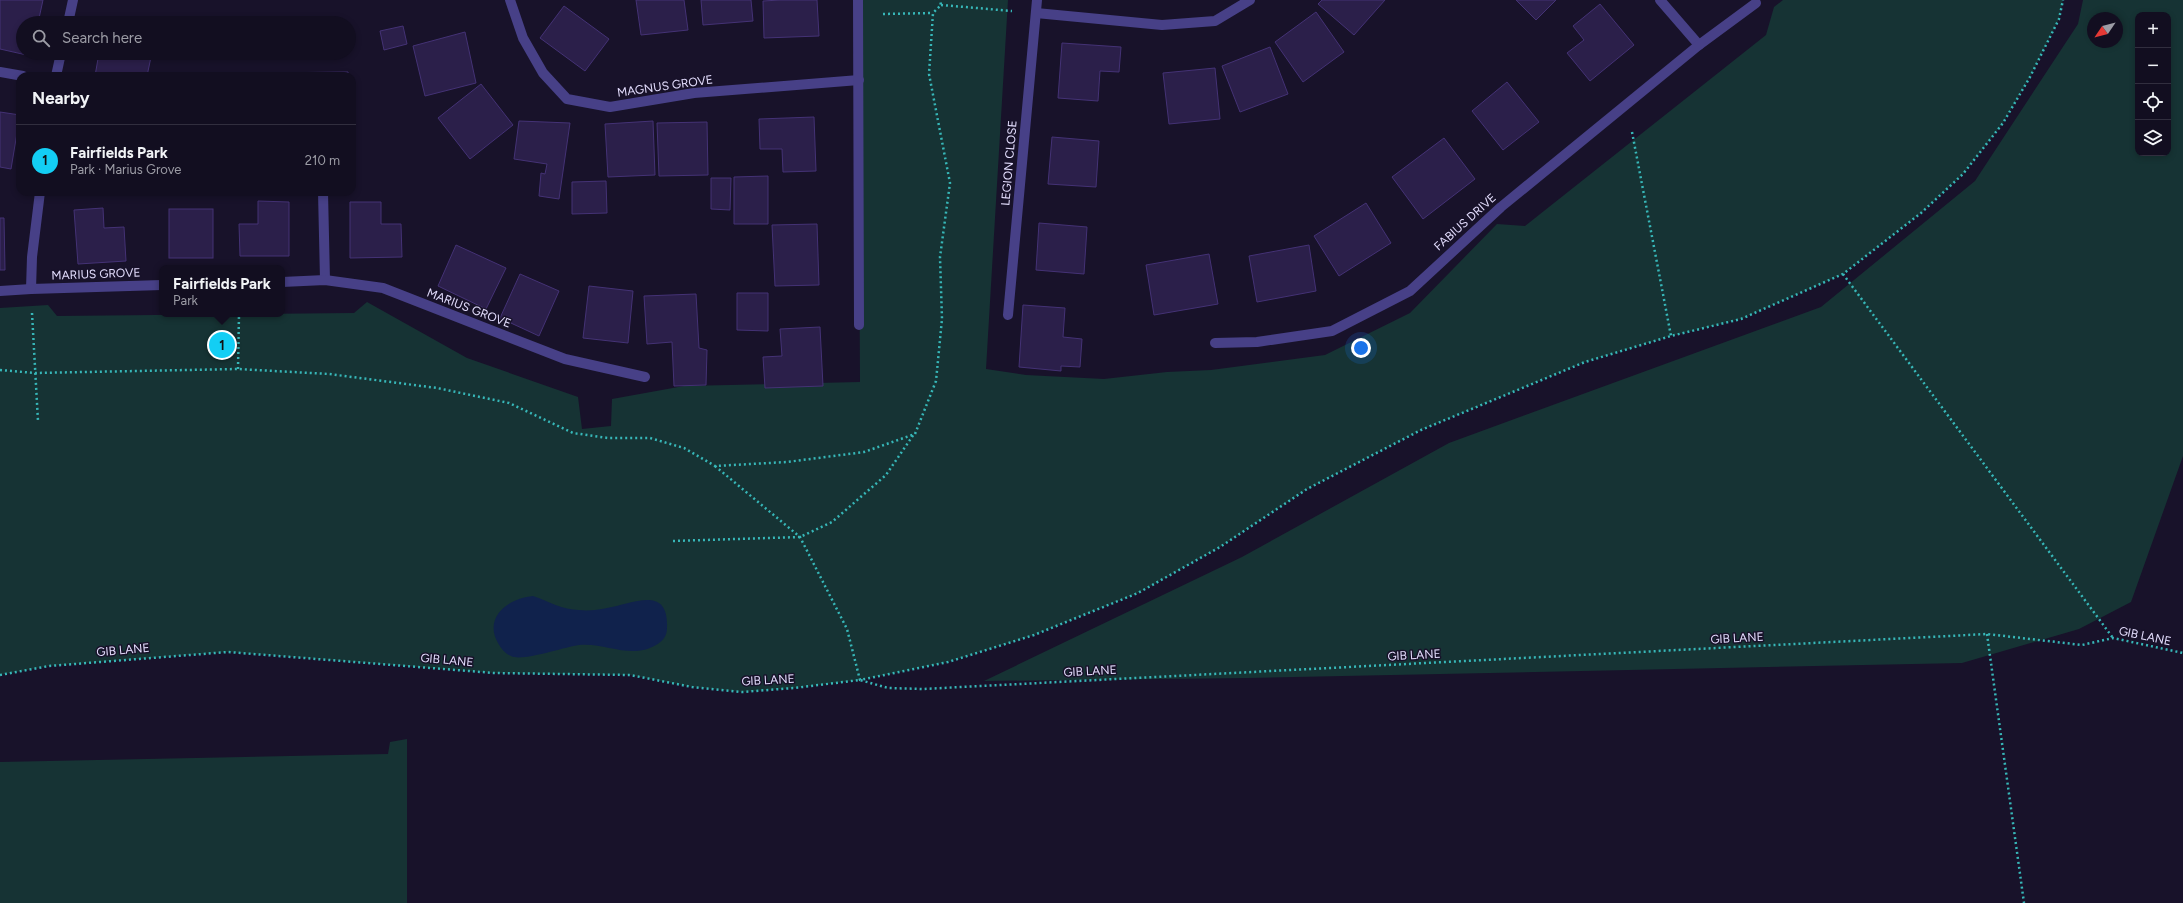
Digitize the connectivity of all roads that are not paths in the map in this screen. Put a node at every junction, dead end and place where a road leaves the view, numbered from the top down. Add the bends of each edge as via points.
1 (73, 0) edge
2 (510, 0) edge
3 (858, 0) edge
4 (1037, 0) edge
5 (1250, 0) edge
6 (1660, 0) edge
7 (1756, 3) dead end
8 (1036, 13) junction
9 (70, 16) edge
10 (1699, 45) junction
11 (59, 60) edge
12 (0, 72) edge
13 (57, 72) edge
14 (16, 75) edge
15 (859, 80) junction
16 (40, 196) edge
17 (323, 196) edge
18 (325, 280) junction
19 (285, 282) edge
20 (159, 285) edge
21 (31, 289) junction
22 (0, 291) edge
23 (1008, 315) dead end
24 (859, 325) dead end
25 (1215, 343) dead end
26 (645, 377) dead end

1 - 9 street
2 - 15 street, MAGNUS GROVE via 523,38 543,73 567,99 610,107 694,94
3 - 15 street
4 - 8 street, LEGION CLOSE
5 - 8 street via 1215,21 1162,26
6 - 10 street
7 - 10 street, FABIUS DRIVE
8 - 23 street, LEGION CLOSE
10 - 25 street, FABIUS DRIVE via 1501,207 1410,291 1332,331 1257,342
11 - 13 street
12 - 14 street
15 - 24 street
16 - 21 street
17 - 18 street
18 - 19 street, MARIUS GROVE
18 - 26 street, MARIUS GROVE via 383,288 565,359
20 - 21 street, MARIUS GROVE
21 - 22 street, MARIUS GROVE

